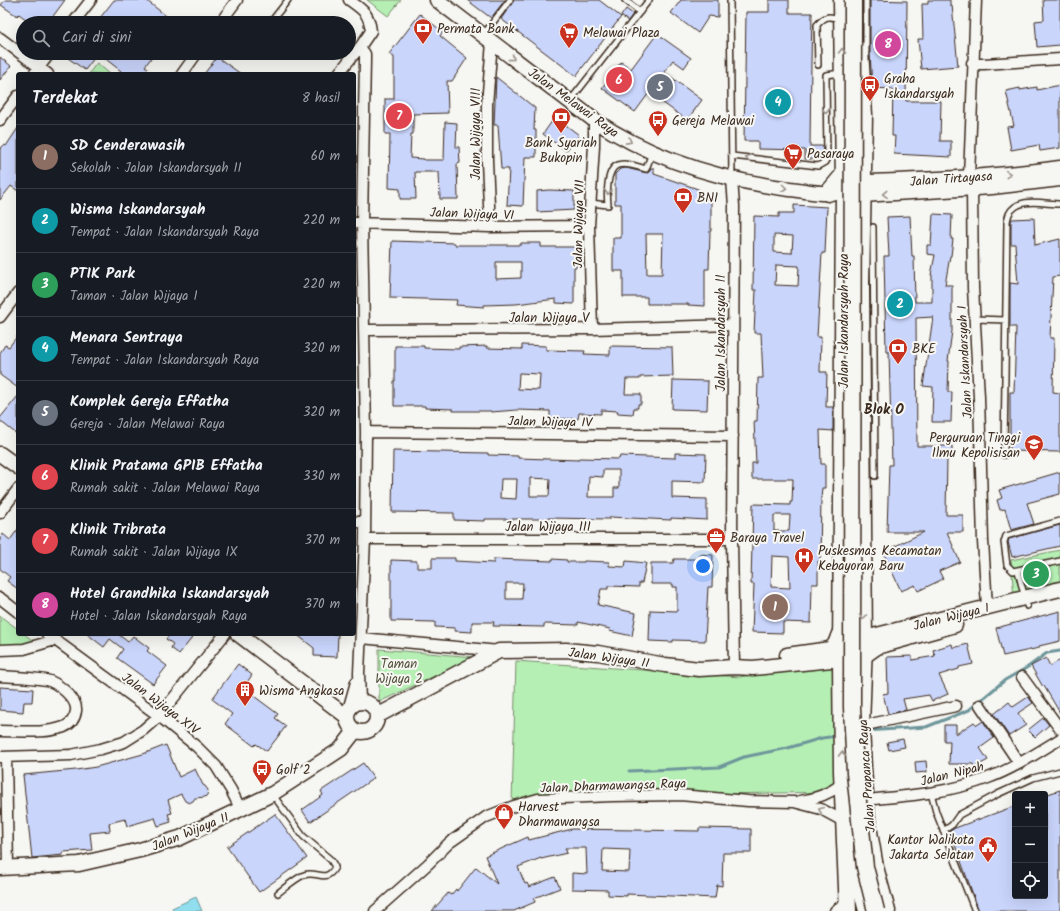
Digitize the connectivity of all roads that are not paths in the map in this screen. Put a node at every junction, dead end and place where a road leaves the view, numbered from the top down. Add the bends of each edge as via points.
1 (91, 0) edge
2 (237, 0) edge
3 (288, 0) edge
4 (350, 0) edge
5 (437, 0) edge
6 (510, 0) edge
7 (625, 0) edge
8 (649, 0) edge
9 (730, 0) edge
10 (842, 0) edge
11 (853, 0) edge
12 (860, 0) edge
13 (866, 0) edge
14 (976, 0) edge
15 (640, 12) junction
16 (78, 16) edge
17 (225, 16) edge
18 (275, 16) edge
19 (842, 19) junction
20 (0, 38) edge
21 (488, 38) junction
22 (360, 46) junction
23 (356, 51) edge
24 (16, 52) edge
25 (1060, 59) edge
26 (25, 60) edge
27 (45, 60) edge
28 (192, 60) edge
29 (349, 60) edge
30 (860, 63) junction
31 (972, 63) junction
32 (818, 65) dead end
33 (37, 71) edge
34 (183, 72) edge
35 (340, 72) edge
36 (835, 73) junction
37 (16, 99) edge
38 (570, 101) junction
39 (0, 120) edge
40 (594, 120) junction
41 (652, 152) junction
42 (732, 156) junction
43 (1060, 168) edge
44 (844, 174) junction
45 (732, 179) junction
46 (1060, 179) edge
47 (970, 182) junction
48 (862, 188) junction
49 (828, 193) junction
50 (844, 194) junction
51 (590, 203) junction
52 (1060, 204) edge
53 (358, 223) edge
54 (588, 226) junction
55 (490, 227) junction
56 (873, 227) dead end
57 (16, 296) edge
58 (0, 317) edge
59 (975, 319) junction
60 (1006, 320) junction
61 (732, 325) junction
62 (592, 329) junction
63 (365, 330) junction
64 (868, 354) junction
65 (366, 432) junction
66 (733, 436) junction
67 (0, 454) edge
68 (1004, 455) dead end
69 (16, 466) edge
70 (875, 476) dead end
71 (16, 492) edge
72 (0, 513) edge
73 (1060, 521) edge
74 (356, 522) edge
75 (365, 522) junction
76 (365, 539) junction
77 (732, 539) junction
78 (1060, 561) edge
79 (1018, 571) junction
80 (1060, 589) edge
81 (1060, 597) edge
82 (0, 598) edge
83 (1025, 602) junction
84 (987, 607) junction
85 (16, 610) edge
86 (223, 636) edge
87 (241, 636) edge
88 (841, 636) junction
89 (51, 637) edge
90 (361, 638) junction
91 (864, 638) junction
92 (0, 650) edge
93 (499, 651) junction
94 (863, 657) junction
95 (841, 659) junction
96 (734, 665) junction
97 (0, 676) edge
98 (1022, 677) dead end
99 (956, 706) dead end
100 (980, 706) dead end
101 (351, 709) junction
102 (159, 716) junction
103 (377, 716) junction
104 (862, 726) junction
105 (1060, 729) edge
106 (0, 731) edge
107 (355, 731) junction
108 (1060, 739) edge
109 (3, 758) edge
110 (1019, 763) junction
111 (1060, 770) edge
112 (842, 784) junction
113 (931, 793) junction
114 (272, 794) junction
115 (865, 800) junction
116 (794, 802) junction
117 (241, 810) junction
118 (867, 820) junction
119 (845, 822) junction
120 (943, 831) junction
121 (4, 867) edge
122 (278, 893) dead end
123 (851, 906) edge
124 (374, 911) edge
125 (836, 911) edge
126 (867, 911) edge
127 (876, 911) edge
128 (886, 911) edge
129 (975, 911) edge

1 - 16 street
2 - 17 street
3 - 18 lane
4 - 22 street via 370,19 371,31
5 - 21 street, Jalan Melawai Raya
6 - 21 lane
7 - 15 lane
8 - 15 lane
9 - 42 lane, Jalan Iskandarsyah II
10 - 19 main road, Jalan Iskandarsyah Raya
11 - 127 main road, bridge via 852,707 855,773 865,867
12 - 30 main road, Jalan Iskandarsyah Raya
13 - 30 lane via 866,64
14 - 31 street, Jalan Iskandarsyah I
15 - 38 lane
19 - 32 lane via 830,16 823,18 817,25
36 -> 19 main road, Jalan Iskandarsyah Raya
20 - 24 street
21 -> 38 street, Jalan Melawai Raya
21 - 55 street, Jalan Wijaya VIII via 487,161
22 - 23 street
22 - 53 street via 365,54 365,60
25 - 31 street
26 - 33 street
27 - 33 street
28 - 34 street
29 - 35 street
30 - 48 main road, Jalan Iskandarsyah Raya via 864,115
31 - 47 street, Jalan Iskandarsyah I
36 -> 42 lane via 826,74 825,162 818,166
36 - 44 main road, Jalan Iskandarsyah Raya
37 - 39 street
38 - 40 street, Jalan Melawai Raya
40 -> 41 street, Jalan Melawai Raya
40 - 51 street, Jalan Wijaya VII
41 - 45 street, Jalan Melawai Raya
41 -> 51 lane via 646,169 627,164 615,167 609,177 608,205
42 - 45 lane, Jalan Iskandarsyah II
47 -> 43 street, Jalan Tirtayasa
44 - 49 main road
44 - 50 main road, Jalan Iskandarsyah Raya
45 -> 49 street, Jalan Melawai Raya
45 - 61 street, Jalan Iskandarsyah II
46 - 47 street, Jalan Tirtayasa via 992,187
47 - 48 street, Jalan Tirtayasa
47 - 59 street, Jalan Iskandarsyah I
48 - 50 street, Jalan Tirtayasa
48 - 64 main road, Jalan Iskandarsyah Raya
49 - 50 street, Jalan Melawai Raya
50 - 88 main road, Jalan Iskandarsyah Raya
51 - 54 street, Jalan Wijaya VII
52 - 60 lane via 1025,202 1009,213 1006,223
53 - 55 street, Jalan Wijaya VI
53 - 63 street
54 - 55 street, Jalan Wijaya VI
54 - 62 street, Jalan Wijaya VII
56 - 64 lane
57 - 58 street
59 - 60 lane
59 - 84 street, Jalan Iskandarsyah I
60 - 68 lane
61 - 62 street, Jalan Wijaya V
61 - 66 street, Jalan Iskandarsyah II
62 - 63 street, Jalan Wijaya V
63 - 65 street
64 - 70 lane
64 -> 91 main road, Jalan Iskandarsyah Raya
65 - 66 street, Jalan Wijaya IV
65 - 75 street
66 - 77 street, Jalan Iskandarsyah II
67 - 69 street
71 - 72 street
73 - 79 lane via 1004,538 1007,565
74 - 75 street
75 - 76 street
76 - 77 street, Jalan Wijaya III
76 - 90 street
77 - 96 street, Jalan Iskandarsyah II
78 - 79 lane
79 - 83 lane
80 - 83 street, Jalan Wijaya I
81 - 83 street, Jalan Wijaya I
82 - 85 street
83 - 84 street, Jalan Wijaya I
83 - 94 street, Jalan Wijaya I via 877,647
84 - 91 street, Jalan Wijaya I
86 - 102 street
87 - 101 street
88 - 91 street, Jalan Wijaya I
88 - 95 main road, Jalan Prapanca Raya
88 - 96 street, Jalan Wijaya II via 830,649
89 - 92 street via 24,649
89 - 102 street, Jalan Wijaya XIV
90 - 93 street, Jalan Wijaya II
90 - 101 street
91 - 94 main road, Jalan Prapanca Raya
93 - 96 street, Jalan Wijaya II via 566,650 699,669
93 - 103 street, Jalan Wijaya II
94 - 104 main road, Jalan Prapanca Raya
95 - 96 street, Jalan Wijaya II via 753,668
112 -> 95 main road, Jalan Prapanca Raya
97 - 106 street via 47,680 73,698 77,709 74,719 65,726 46,731
98 - 105 street
99 - 104 street
100 - 110 street
101 - 103 street via 366,702 375,710
101 - 107 street via 348,724
102 - 109 street via 124,742 101,749 71,755
102 - 117 street, Jalan Wijaya XIV via 216,766
103 - 107 street via 375,724 369,730
104 - 115 main road, Jalan Prapanca Raya
107 - 114 street, Jalan Wijaya II via 341,749
108 - 110 street, Jalan Nipah
109 - 121 street
110 - 113 street, Jalan Nipah via 990,778
111 - 120 lane via 1033,778 998,794 959,815 952,825
112 - 116 street, Jalan Dharmawangsa Raya via 820,797
112 - 119 main road, Jalan Prapanca Raya
113 - 115 street, Jalan Nipah
113 - 120 lane
114 - 117 street, Jalan Wijaya II
114 - 122 lane via 303,836 331,860 335,867 332,873 326,876 304,875
115 - 118 main road, Jalan Prapanca Raya
119 -> 116 street, Jalan Dharmawangsa Raya via 821,809
116 - 124 street, Jalan Dharmawangsa Raya via 680,795 538,799 486,817 449,843
117 - 121 street, Jalan Wijaya II via 180,838 140,850 79,864
118 - 126 main road via 858,857 858,876
118 - 128 main road, Jalan Prapanca Raya
119 - 123 main road, Jalan Prapanca Raya
120 - 129 lane
123 - 125 street

